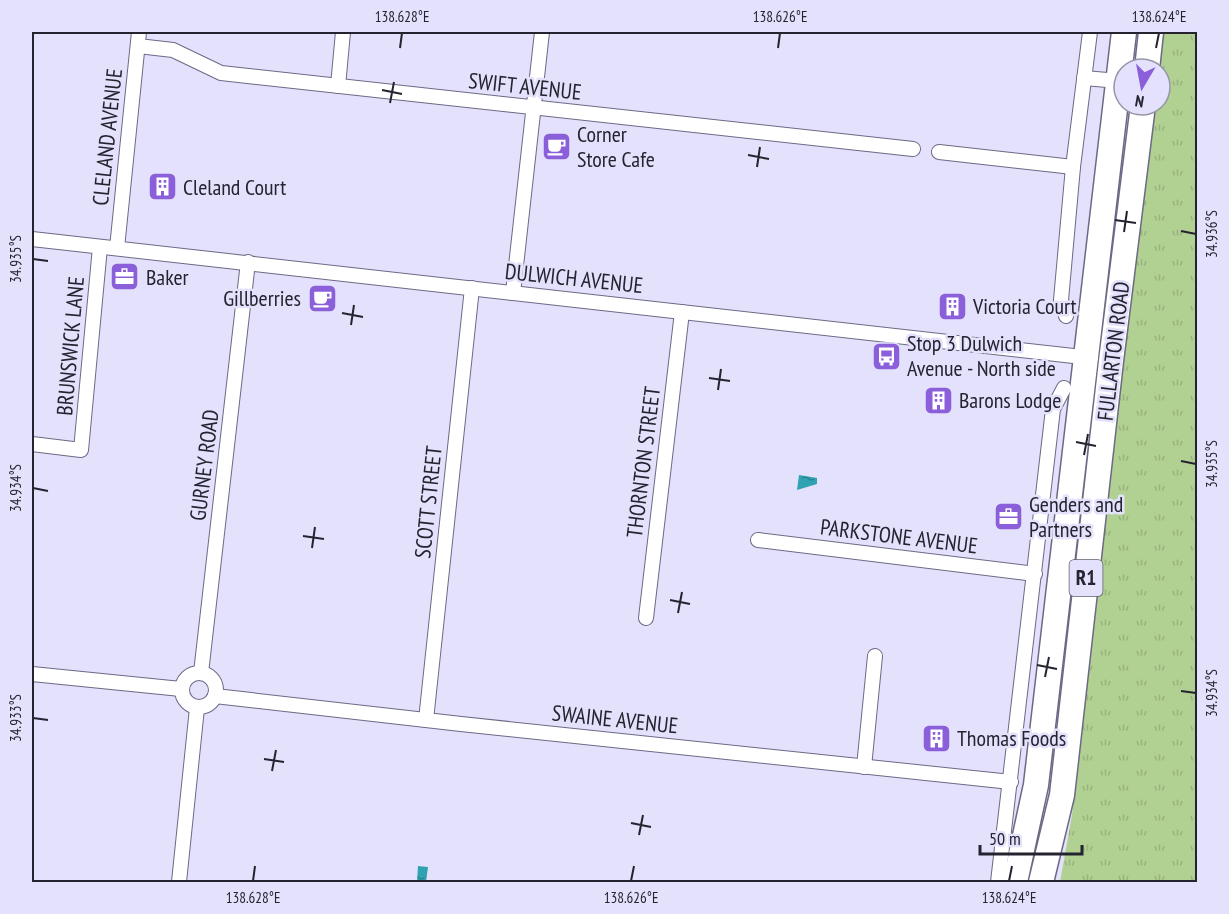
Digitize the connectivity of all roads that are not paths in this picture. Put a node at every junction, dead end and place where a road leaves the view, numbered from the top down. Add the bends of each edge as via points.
1 (343, 32) edge
2 (542, 32) edge
3 (1090, 32) edge
4 (1124, 32) edge
5 (1151, 32) edge
6 (139, 39) edge
7 (1122, 57) edge
8 (1148, 57) edge
9 (1084, 78) junction
10 (1112, 81) edge
11 (338, 86) junction
12 (533, 108) junction
13 (1117, 117) edge
14 (1142, 117) edge
15 (913, 149) dead end
16 (939, 152) dead end
17 (1073, 167) junction
18 (32, 239) edge
19 (100, 247) junction
20 (117, 248) junction
21 (248, 262) junction
22 (472, 288) junction
23 (513, 293) junction
24 (682, 312) junction
25 (1066, 316) dead end
26 (1087, 358) junction
27 (1111, 361) junction
28 (1064, 388) dead end
29 (32, 444) edge
30 (758, 540) dead end
31 (1035, 574) junction
32 (646, 618) dead end
33 (876, 656) dead end
34 (201, 673) junction
35 (32, 674) edge
36 (181, 689) junction
37 (215, 696) junction
38 (1020, 707) junction
39 (197, 708) junction
40 (1044, 711) junction
41 (1071, 714) junction
42 (426, 720) junction
43 (864, 767) junction
44 (1011, 782) junction
45 (179, 882) edge
46 (998, 882) edge
47 (1015, 882) edge
48 (1041, 882) edge

1 - 11 street
2 - 12 street
3 - 9 street
4 - 7 highway, FULLARTON ROAD / R1
5 - 8 highway
6 - 11 street, SWIFT AVENUE via 173,50 221,74
6 - 20 street, CLELAND AVENUE
9 - 10 street
9 - 17 street
11 - 12 street, SWIFT AVENUE
12 - 15 street, SWIFT AVENUE
12 - 23 street
13 - 26 highway, FULLARTON ROAD / R1
14 - 27 highway, FULLARTON ROAD / R1
16 - 17 street
17 - 25 street via 1061,300
18 - 19 street, DULWICH AVENUE
19 - 20 street, DULWICH AVENUE
19 - 29 street, BRUNSWICK LANE via 81,450
20 - 21 street, DULWICH AVENUE
21 - 22 street, DULWICH AVENUE
21 - 34 street, GURNEY ROAD
22 - 23 street, DULWICH AVENUE
22 - 42 street, SCOTT STREET
23 - 24 street, DULWICH AVENUE
24 - 26 street, DULWICH AVENUE
24 - 32 street, THORNTON STREET
26 - 27 street, DULWICH AVENUE
26 - 40 highway, FULLARTON ROAD / R1
27 - 41 highway, FULLARTON ROAD / R1
28 - 31 street, FULLARTON ROAD via 1053,409
30 - 31 street, PARKSTONE AVENUE
31 - 38 street, FULLARTON ROAD
33 - 43 street
34 - 36 street via 186,678
34 - 37 street via 215,684
35 - 36 street
36 - 39 street via 186,702
37 - 39 street via 208,705
37 - 42 street, SWAINE AVENUE
38 - 40 street
38 - 44 street, FULLARTON ROAD
39 - 45 street
40 - 41 highway
40 - 47 highway, FULLARTON ROAD / R1 via 1035,789
41 - 48 highway, FULLARTON ROAD / R1 via 1062,795
42 - 43 street, SWAINE AVENUE
43 - 44 street, SWAINE AVENUE
44 - 46 street, FULLARTON ROAD

